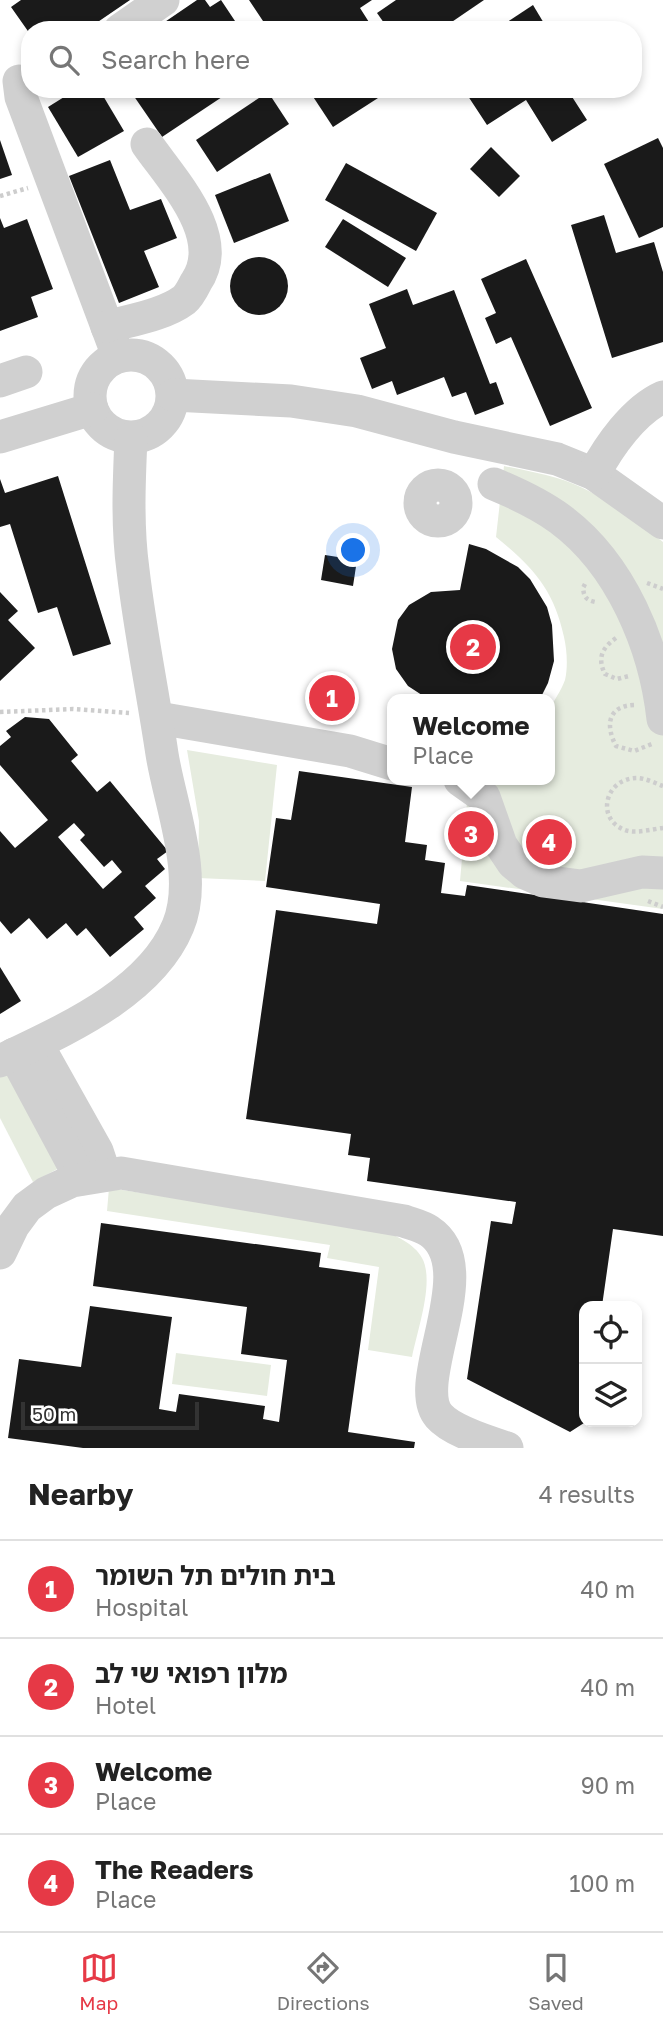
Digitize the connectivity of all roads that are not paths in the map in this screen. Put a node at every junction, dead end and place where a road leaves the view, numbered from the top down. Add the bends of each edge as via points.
1 (163, 0) edge
2 (133, 21) edge
3 (27, 98) edge
4 (147, 144) dead end
5 (112, 342) junction
6 (173, 396) junction
7 (663, 397) edge
8 (92, 409) junction
9 (0, 437) edge
10 (454, 437) junction
11 (131, 438) junction
12 (594, 474) junction
13 (494, 484) dead end
14 (444, 486) dead end
15 (663, 523) edge
16 (158, 718) junction
17 (660, 724) edge
18 (387, 762) edge
19 (467, 785) edge
20 (663, 873) edge
21 (17, 1053) edge
22 (93, 1177) junction
23 (0, 1253) edge
24 (507, 1448) edge

1 - 2 street
3 - 5 street
4 - 5 street via 203,232 203,273 185,300
5 - 6 street via 163,369
5 - 8 street via 90,388
6 - 10 street via 304,403 357,411
6 - 11 street via 171,410 158,428
7 - 12 street via 652,402 609,447
8 - 9 street
8 - 11 street via 109,431
10 - 12 street via 557,459
10 - 14 street
11 - 16 street via 132,561
12 - 15 street
13 - 17 street via 563,521 605,566 647,645
16 - 18 street via 350,751
16 - 21 street via 186,862 178,925 139,979 79,1022
19 - 20 street via 484,797 501,845 525,873 543,881 581,886 642,872
21 - 22 street
22 - 23 street via 46,1193 27,1208
22 - 24 street via 121,1173 404,1221 429,1230 444,1245 451,1280 433,1404 438,1415 453,1426

